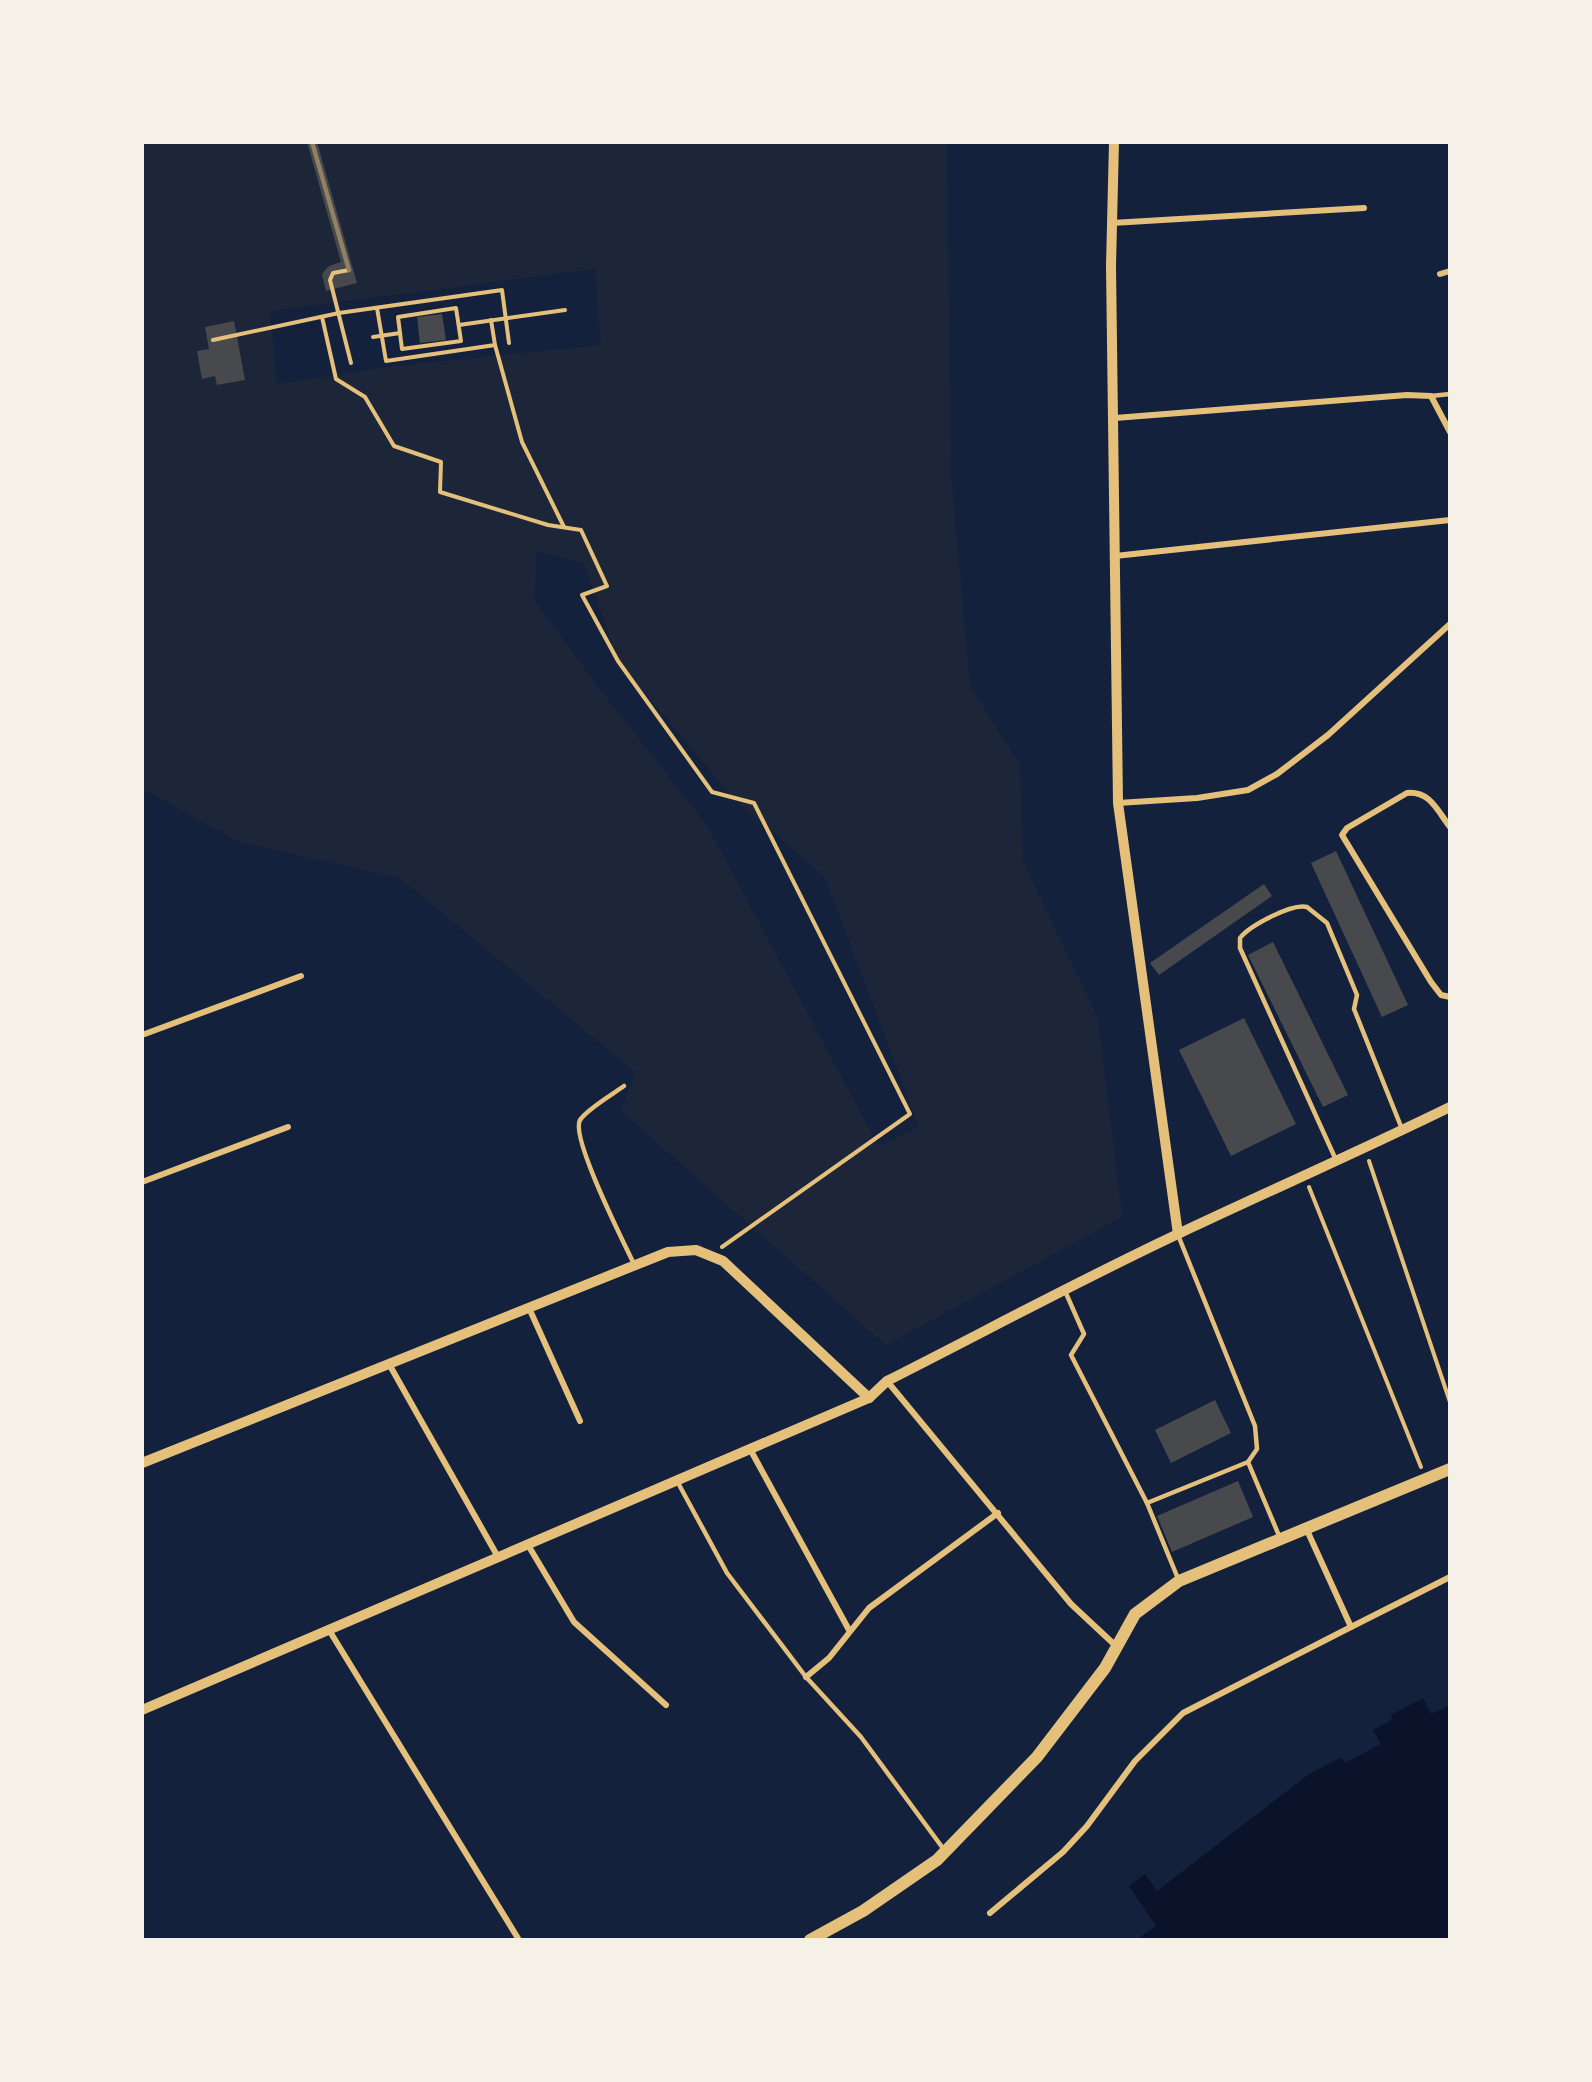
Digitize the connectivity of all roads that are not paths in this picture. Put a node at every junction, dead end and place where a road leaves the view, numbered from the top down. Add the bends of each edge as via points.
1 (1114, 142) edge
2 (1364, 208) dead end
3 (1112, 223) junction
4 (1449, 271) edge
5 (1440, 274) dead end
6 (1449, 394) edge
7 (1431, 396) junction
8 (1115, 418) junction
9 (1449, 432) edge
10 (1449, 520) edge
11 (1115, 556) junction
12 (1449, 624) edge
13 (1119, 803) junction
14 (1449, 827) edge
15 (300, 976) dead end
16 (1449, 997) edge
17 (142, 1035) edge
18 (624, 1086) dead end
19 (1449, 1107) edge
20 (288, 1127) dead end
21 (1403, 1130) junction
22 (1337, 1163) junction
23 (142, 1182) edge
24 (1178, 1234) junction
25 (634, 1266) junction
26 (1065, 1291) junction
27 (529, 1308) junction
28 (389, 1364) junction
29 (887, 1381) junction
30 (869, 1398) junction
31 (580, 1421) dead end
32 (750, 1449) junction
33 (1248, 1462) junction
34 (142, 1463) edge
35 (1449, 1469) edge
36 (677, 1481) junction
37 (1148, 1503) junction
38 (998, 1513) junction
39 (1306, 1527) junction
40 (1280, 1538) junction
41 (528, 1545) junction
42 (498, 1557) junction
43 (1449, 1577) edge
44 (1179, 1581) junction
45 (1351, 1627) junction
46 (329, 1630) junction
47 (849, 1630) junction
48 (1116, 1646) junction
49 (806, 1677) junction
50 (666, 1705) dead end
51 (142, 1710) edge
52 (945, 1851) junction
53 (990, 1912) dead end
54 (519, 1940) edge
55 (810, 1940) edge

1 - 3 street
2 - 3 street
3 - 8 street
4 - 5 street
6 - 7 lane
7 - 8 street
7 - 9 street
8 - 11 street
10 - 11 street
11 - 13 street
12 - 13 street via 1328,735 1277,774 1248,790
13 - 24 street
14 - 16 street via 1426,795 1407,792 1347,828 1342,835 1431,982
15 - 17 street
18 - 25 lane via 581,1119 578,1128 592,1173
19 - 21 street
20 - 23 street
21 - 22 street
21 - 22 lane via 1354,1009 1357,995 1327,923 1307,907 1290,908 1246,932 1240,938 1239,948
22 - 24 street
24 - 26 street
24 - 33 lane via 1255,1426 1257,1449
25 - 27 street
25 - 30 street via 668,1252 696,1250 723,1261
26 - 29 street
26 - 37 lane via 1084,1334 1071,1355
27 - 28 street
27 - 31 street
28 - 34 street
28 - 42 street
29 - 30 street
29 - 38 street
30 - 32 street
32 - 36 street
32 - 47 street
33 - 37 lane
33 - 40 lane
35 - 39 main road
36 - 41 street
36 - 49 lane via 727,1573
37 - 44 lane
38 - 47 street via 882,1597
38 - 48 street via 1076,1609
39 - 40 main road
39 - 45 street
40 - 44 main road
41 - 42 street
41 - 50 street via 574,1622
42 - 46 street
43 - 45 street
44 - 48 main road via 1136,1614
45 - 53 street via 1183,1713 1135,1761 1063,1852
46 - 51 street
46 - 54 street
47 - 49 street via 829,1658
48 - 52 main road via 1095,1682 1037,1757
49 - 52 lane via 861,1737
52 - 55 main road via 863,1911

